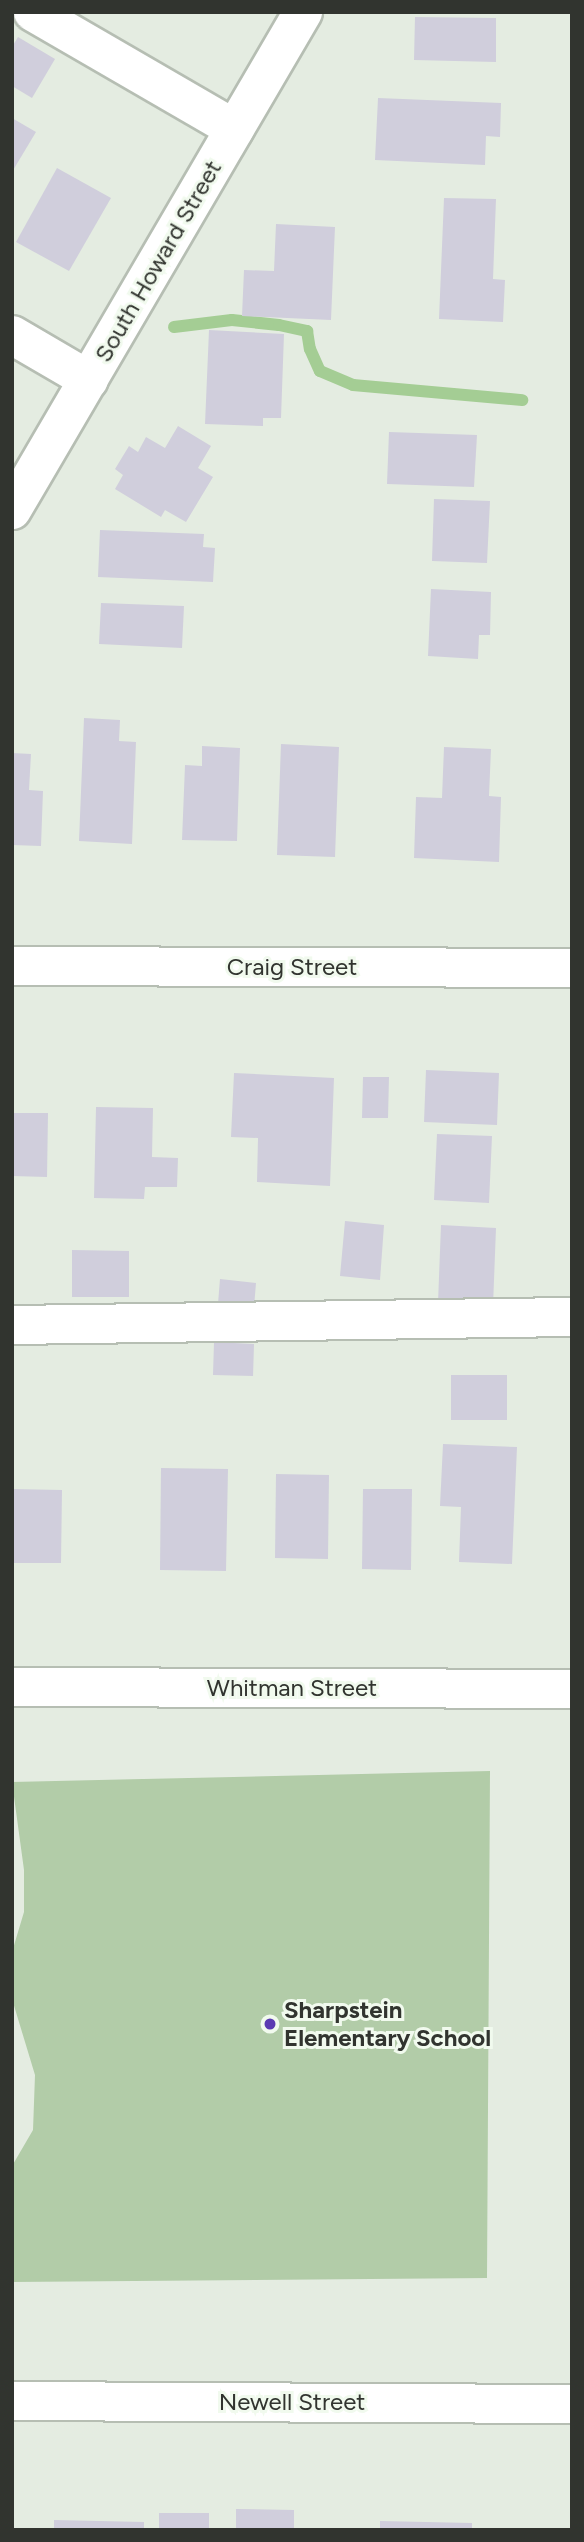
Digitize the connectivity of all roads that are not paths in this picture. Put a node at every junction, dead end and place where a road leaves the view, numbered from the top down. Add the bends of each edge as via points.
1 (33, 12) edge
2 (303, 12) edge
3 (235, 129) junction
4 (12, 335) edge
5 (89, 380) junction
6 (12, 510) edge
7 (12, 966) edge
8 (572, 968) edge
9 (572, 1317) edge
10 (12, 1325) edge
11 (12, 1687) edge
12 (572, 1689) edge
13 (12, 2401) edge
14 (572, 2404) edge

1 - 3 street
2 - 3 street, South Howard Street
3 - 5 street, South Howard Street
4 - 5 street
5 - 6 street, South Howard Street
7 - 8 street, Craig Street
9 - 10 street
11 - 12 street, Whitman Street
13 - 14 street, Newell Street

